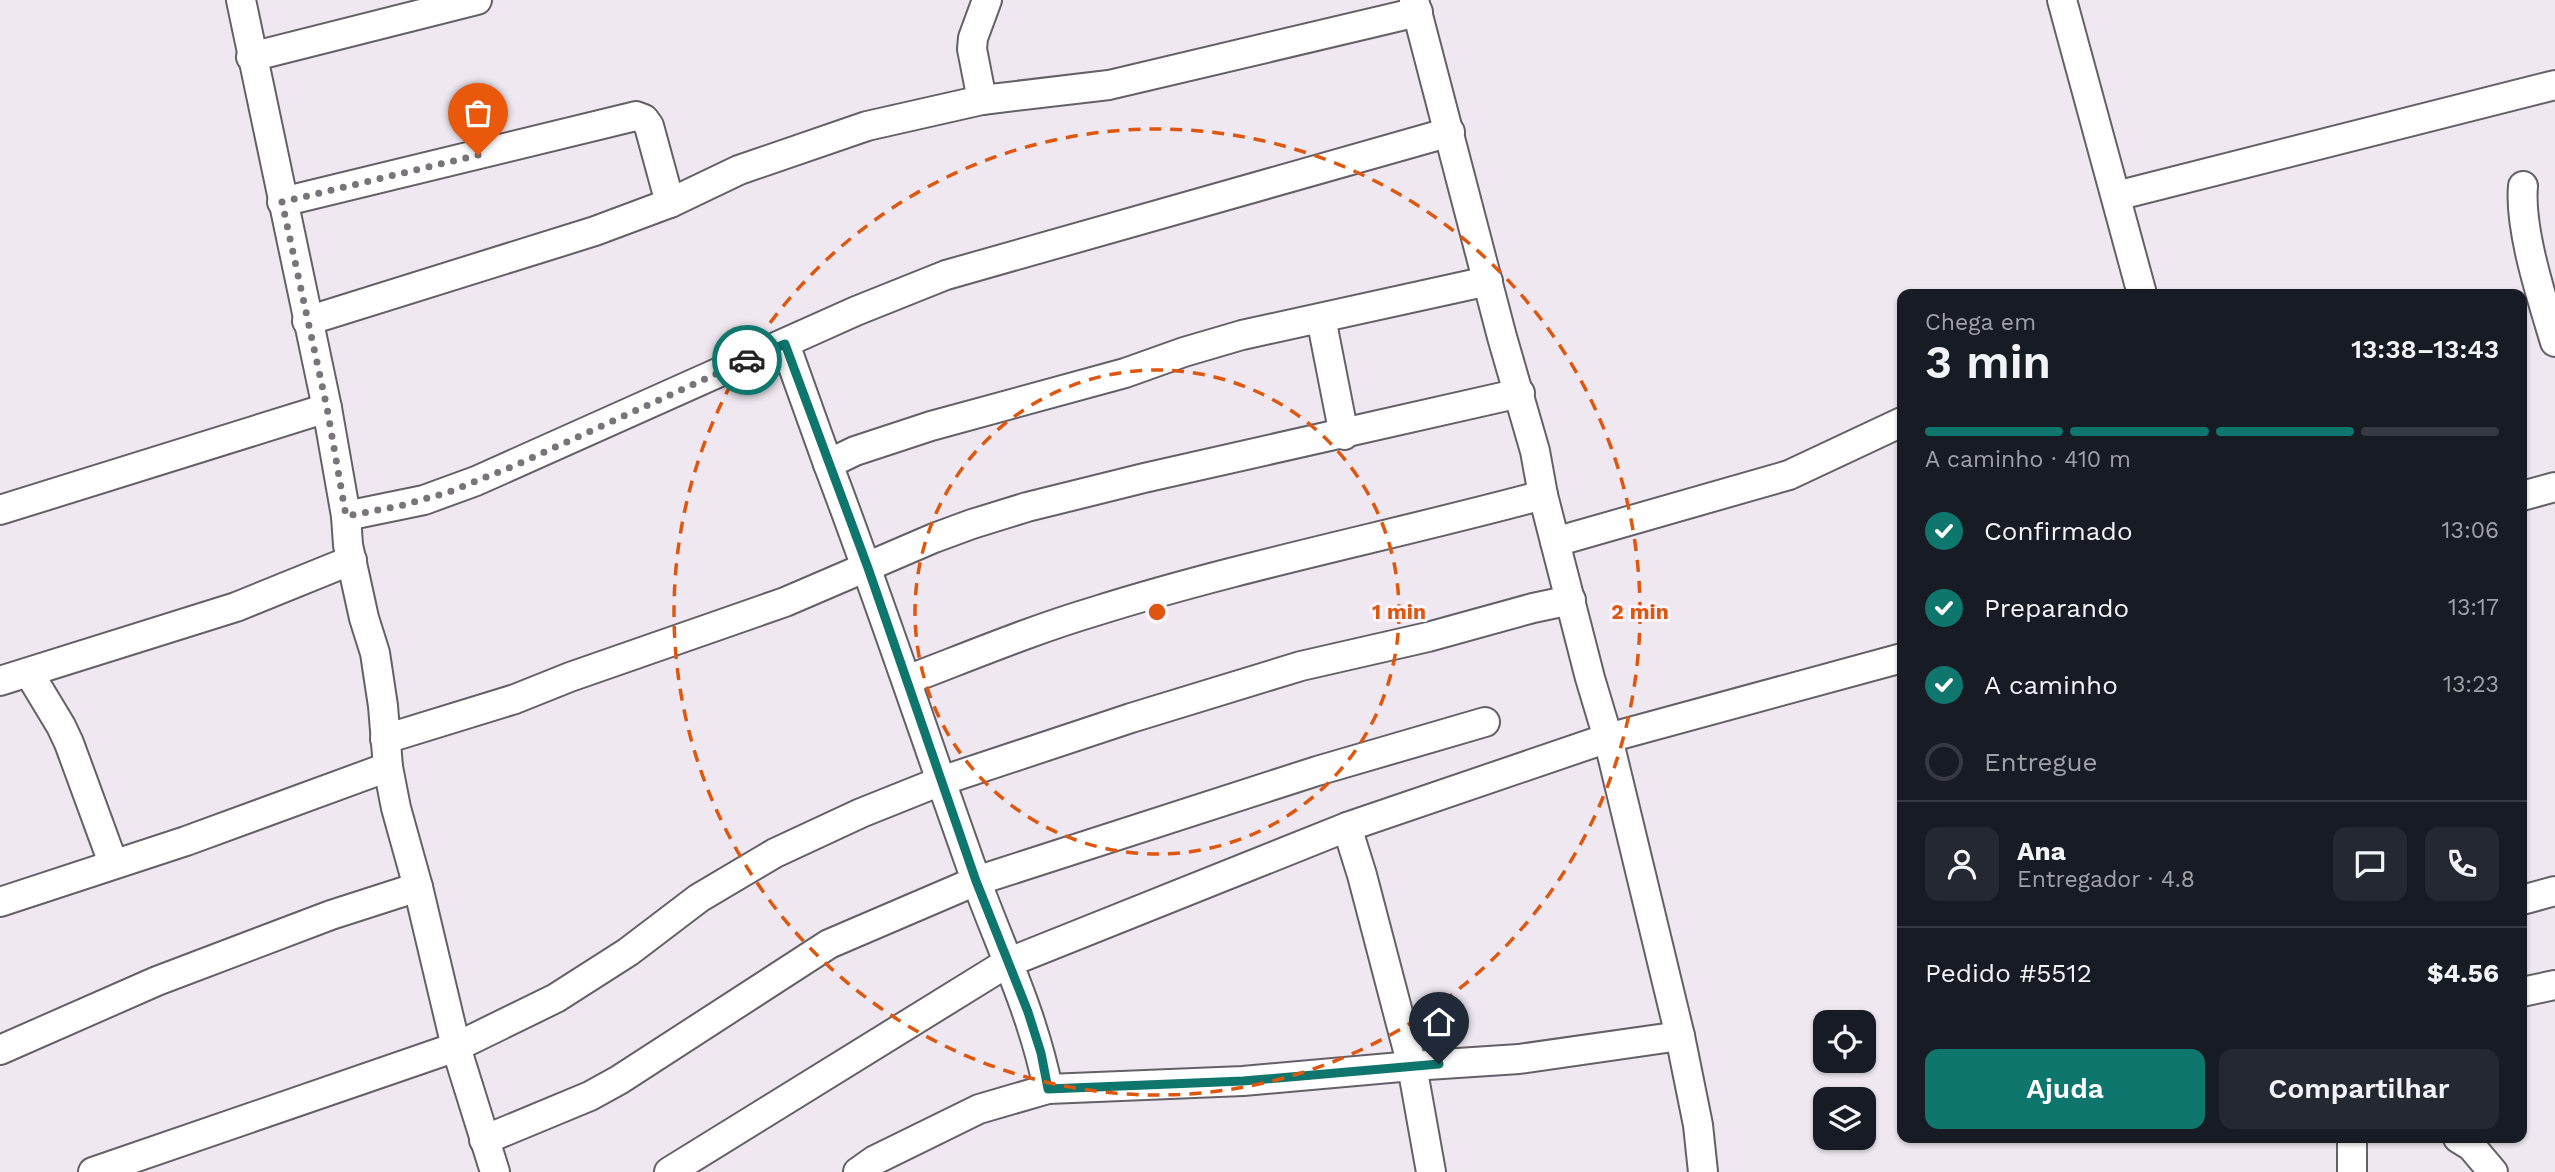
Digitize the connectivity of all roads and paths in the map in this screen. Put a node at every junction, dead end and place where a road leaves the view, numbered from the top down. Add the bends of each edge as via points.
1 (241, 0) edge
2 (477, 0) edge
3 (987, 0) edge
4 (2063, 0) edge
5 (1416, 6) edge
6 (251, 57) junction
7 (2555, 85) edge
8 (982, 100) junction
9 (1450, 132) junction
10 (2523, 186) dead end
11 (2116, 196) junction
12 (282, 202) junction
13 (670, 203) junction
14 (1489, 281) junction
15 (2142, 289) edge
16 (1321, 318) junction
17 (307, 321) junction
18 (2555, 342) edge
19 (785, 344) junction
20 (1520, 393) junction
21 (327, 408) junction
22 (1897, 424) edge
23 (1344, 435) junction
24 (828, 464) junction
25 (2555, 487) edge
26 (1543, 495) junction
27 (2527, 495) edge
28 (0, 510) edge
29 (346, 516) junction
30 (1555, 542) junction
31 (352, 560) junction
32 (868, 568) junction
33 (1571, 600) junction
34 (1897, 658) edge
35 (29, 673) junction
36 (907, 680) junction
37 (0, 681) edge
38 (1485, 722) dead end
39 (1608, 738) junction
40 (385, 739) junction
41 (388, 767) junction
42 (940, 781) junction
43 (1347, 827) junction
44 (113, 863) junction
45 (976, 881) junction
46 (418, 887) junction
47 (2555, 891) edge
48 (2527, 899) edge
49 (0, 902) edge
50 (1007, 962) junction
51 (2555, 985) edge
52 (2527, 991) edge
53 (1680, 1036) junction
54 (456, 1046) junction
55 (0, 1049) edge
56 (1412, 1066) junction
57 (1048, 1089) junction
58 (484, 1140) junction
59 (2352, 1143) edge
60 (2466, 1143) edge
61 (93, 1172) edge
62 (495, 1172) edge
63 (669, 1172) edge
64 (858, 1172) edge
65 (1431, 1172) edge
66 (1703, 1172) edge
67 (2352, 1172) edge
68 (2493, 1172) edge

1 - 6 street
2 - 6 street
3 - 8 street via 972,49
4 - 11 street
5 - 8 street via 1109,85
5 - 9 street
6 - 12 street
7 - 11 street
8 - 13 street via 821,141 739,170
9 - 14 street
9 - 19 street via 946,275
10 - 18 street via 2521,203 2529,243
11 - 15 street
12 - 13 street via 636,116 649,126
12 - 17 street
13 - 17 street via 596,232
14 - 16 street
14 - 20 street
16 - 23 street
16 - 24 street via 1242,335 1125,373 931,426
17 - 21 street
19 - 24 street
19 - 29 street via 467,485 424,500
20 - 23 street
20 - 26 street
21 - 28 street
21 - 29 street
22 - 30 street via 1788,475
23 - 32 street via 1027,508 934,538
24 - 32 street
25 - 27 street
26 - 30 street
26 - 36 street via 1096,611
29 - 31 street
30 - 33 street
31 - 35 street via 236,607
31 - 40 street via 375,653
32 - 36 street
32 - 40 street via 515,699
33 - 39 street
33 - 42 street via 1301,666
34 - 39 street
35 - 37 street
35 - 44 street via 61,726
36 - 42 street
38 - 45 street
39 - 43 street
39 - 53 street
40 - 41 street
41 - 44 street
41 - 46 street
42 - 45 street
42 - 54 street via 775,853 699,898 628,952 556,998
43 - 50 street
43 - 56 street
44 - 49 street
45 - 50 street
45 - 58 street via 829,944 619,1080
46 - 54 street
46 - 55 street via 157,981
47 - 48 street
50 - 57 street via 1034,1033
50 - 63 street
51 - 52 street
53 - 56 street via 1519,1059
53 - 66 street
54 - 58 street
54 - 61 street
56 - 57 street via 1243,1081
56 - 65 street
57 - 64 street via 979,1109
58 - 62 street
59 - 67 street
60 - 68 street

